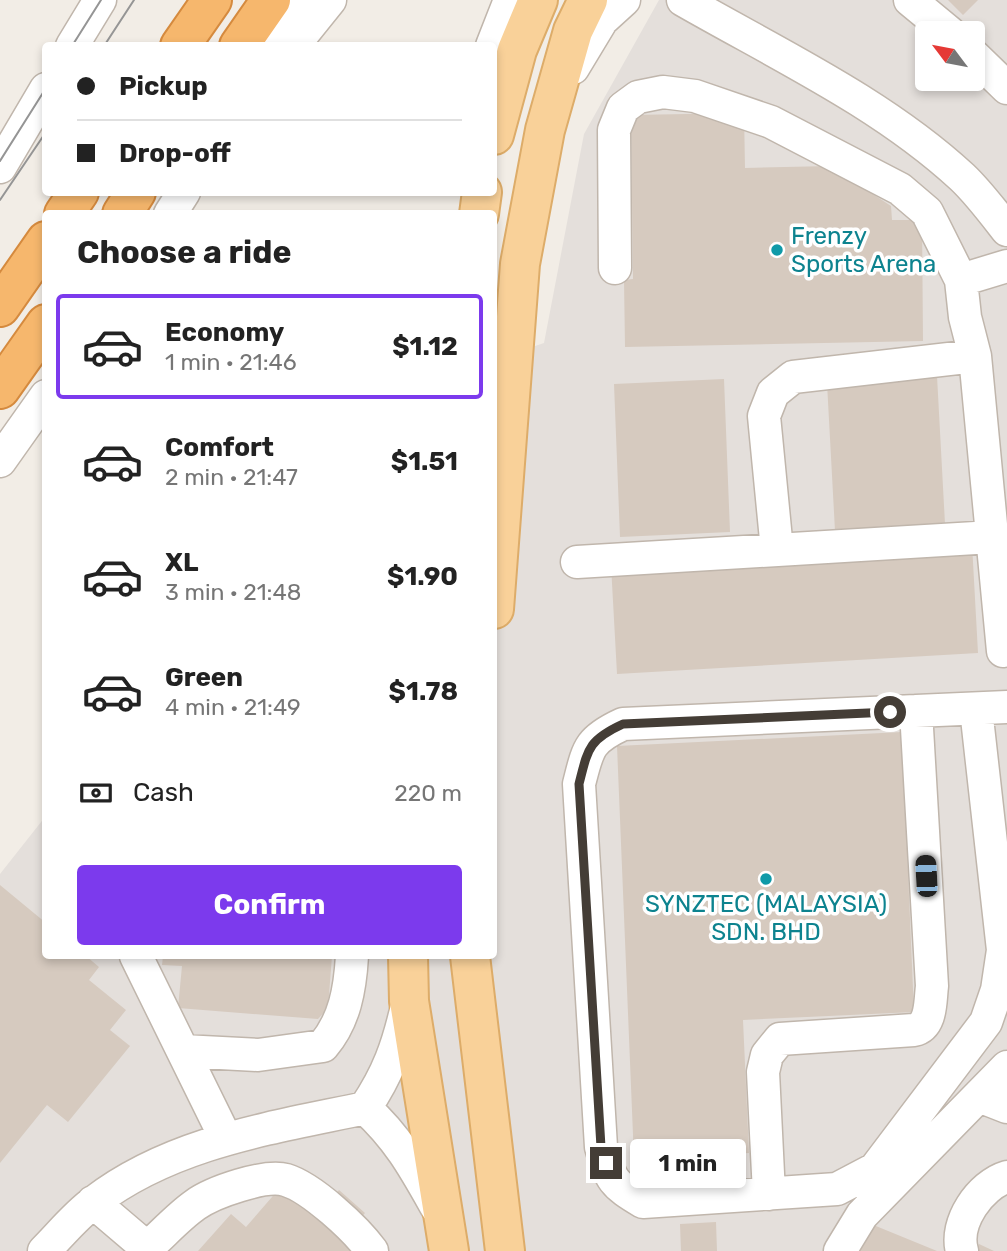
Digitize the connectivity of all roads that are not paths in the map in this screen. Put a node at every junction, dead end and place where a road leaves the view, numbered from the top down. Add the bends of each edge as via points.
1 (100, 0) edge
2 (212, 0) edge
3 (271, 0) edge
4 (510, 0) edge
5 (538, 0) edge
6 (588, 0) edge
7 (624, 0) edge
8 (683, 0) edge
9 (910, 0) edge
10 (318, 4) edge
11 (935, 21) edge
12 (74, 42) edge
13 (183, 42) edge
14 (242, 42) edge
15 (266, 42) edge
16 (295, 42) edge
17 (494, 42) edge
18 (42, 96) edge
19 (497, 124) edge
20 (545, 130) junction
21 (0, 167) edge
22 (1007, 230) edge
23 (42, 247) edge
24 (1007, 266) edge
25 (615, 268) dead end
26 (961, 280) junction
27 (0, 307) edge
28 (42, 330) edge
29 (975, 356) junction
30 (0, 389) edge
31 (42, 402) edge
32 (0, 461) edge
33 (992, 537) junction
34 (777, 550) junction
35 (576, 562) dead end
36 (497, 569) edge
37 (1003, 651) dead end
38 (992, 708) edge
39 (916, 711) junction
40 (137, 959) edge
41 (352, 959) edge
42 (408, 959) edge
43 (470, 959) edge
44 (409, 1000) junction
45 (921, 1028) junction
46 (183, 1051) junction
47 (957, 1062) junction
48 (1007, 1067) edge
49 (993, 1101) edge
50 (365, 1108) junction
51 (226, 1139) junction
52 (1007, 1177) edge
53 (769, 1194) junction
54 (93, 1202) junction
55 (446, 1235) edge
56 (146, 1250) edge
57 (44, 1251) edge
58 (372, 1251) edge
59 (505, 1251) edge
60 (840, 1251) edge
61 (962, 1251) edge

1 - 12 street
2 - 13 highway
3 - 14 highway
4 - 17 street
5 - 19 main road via 517,50
6 - 20 main road via 573,31
7 - 20 street via 601,20
8 - 22 street via 913,136 963,178
9 - 11 street
10 - 15 street
10 - 16 street
18 - 21 street
20 - 36 main road via 520,264
23 - 27 highway
24 - 26 street
25 - 26 street via 614,130 623,108 638,97 663,92 695,96 771,122 900,189 927,212
26 - 29 street
28 - 30 highway
29 - 33 street
29 - 34 street via 793,377 773,393 764,416
31 - 32 street
33 - 34 street
33 - 37 street
34 - 35 street
38 - 39 street
38 - 47 street via 1003,950 986,1022
39 - 45 street via 932,986 926,1024
39 - 53 street via 623,724 605,732 587,754 579,784 601,1147 610,1178 643,1202
40 - 46 street
41 - 46 street via 350,988 336,1031 323,1046 258,1055
42 - 44 main road
43 - 59 main road
44 - 50 street via 397,1048 383,1082
44 - 55 main road
45 - 47 street
45 - 53 street via 780,1039 767,1055 763,1072
46 - 51 street
47 - 53 street via 875,1169 837,1189
48 - 49 street
49 - 60 street via 862,1215
50 - 51 street
50 - 55 street via 410,1161
51 - 54 street via 144,1170
52 - 61 street via 996,1180 978,1198 959,1240
54 - 56 street
54 - 57 street
56 - 58 street via 196,1204 239,1184 283,1179 306,1189

